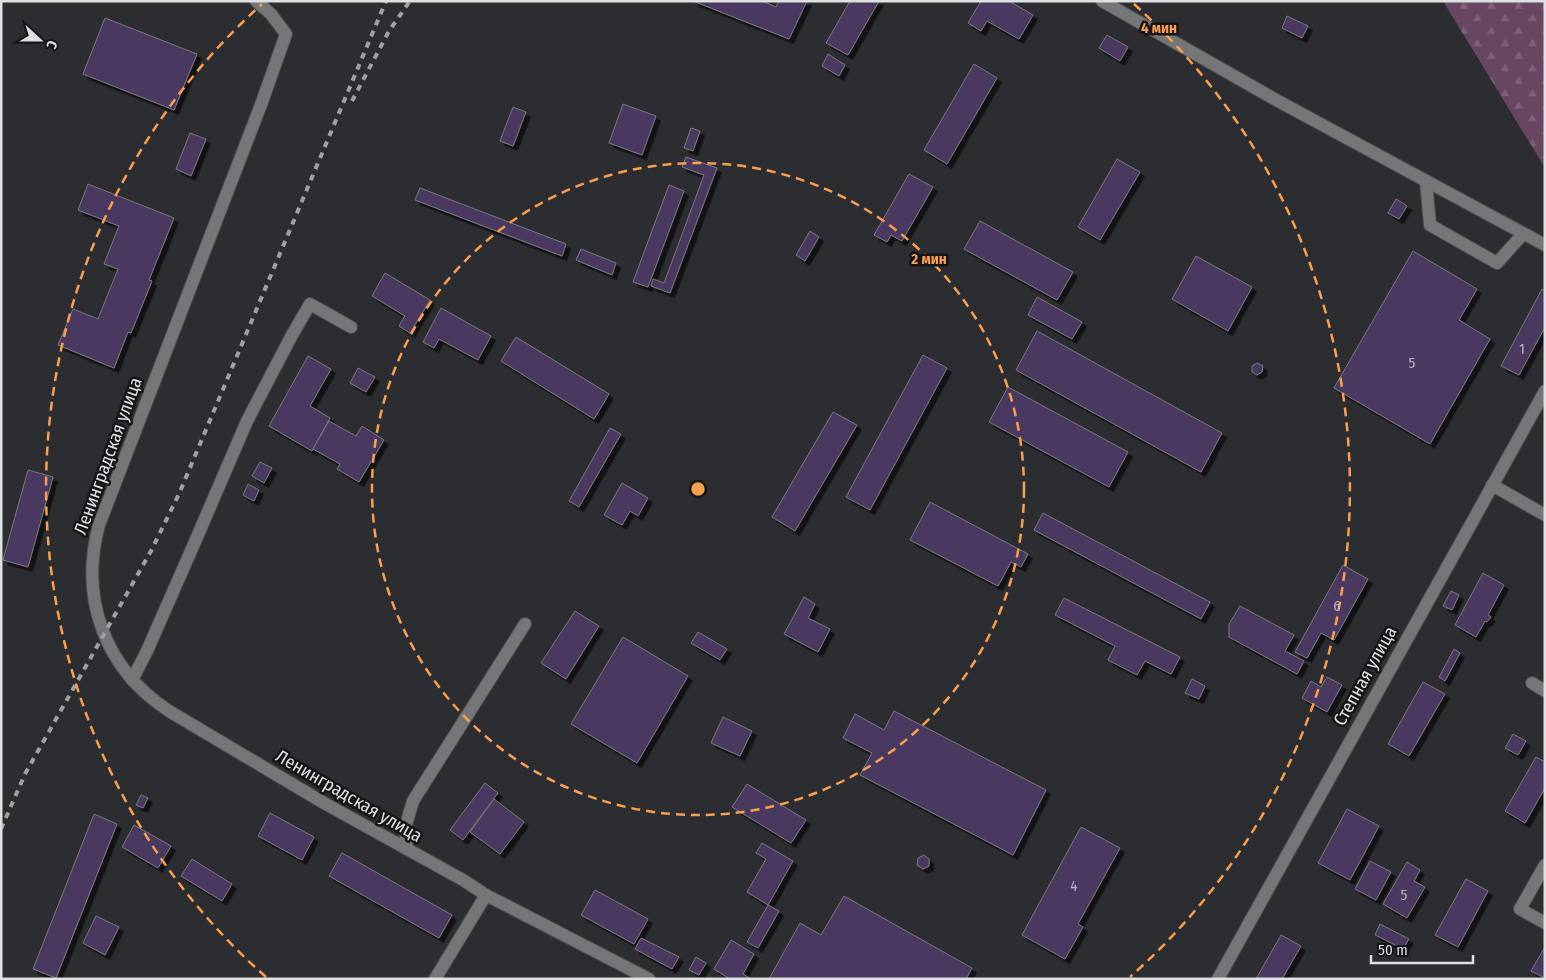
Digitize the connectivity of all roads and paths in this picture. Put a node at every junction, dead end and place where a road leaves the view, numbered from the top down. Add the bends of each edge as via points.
1 (256, 1) edge
2 (1102, 1) edge
3 (1426, 181) junction
4 (1524, 234) junction
5 (1545, 245) edge
6 (351, 327) dead end
7 (1545, 391) edge
8 (1492, 486) junction
9 (1545, 515) edge
10 (525, 624) dead end
11 (132, 680) junction
12 (1532, 683) dead end
13 (1545, 691) edge
14 (407, 849) junction
15 (1545, 864) edge
16 (486, 895) junction
17 (1545, 923) edge
18 (436, 979) edge
19 (649, 979) edge
20 (1218, 979) edge

1 - 11 street, Ленинградская улица via 286,34 95,540 92,567 97,616 120,664
2 - 3 street
3 - 4 street
3 - 4 street via 1430,225 1497,263
4 - 5 street
6 - 11 street via 310,304 247,421
7 - 8 street, Степная улица
8 - 9 street
8 - 20 street, Степная улица
10 - 14 street via 413,801 404,828
11 - 14 street, Ленинградская улица via 151,700
12 - 13 street
14 - 16 street, Ленинградская улица
15 - 17 street via 1520,910
16 - 18 street
16 - 19 street, Ленинградская улица

